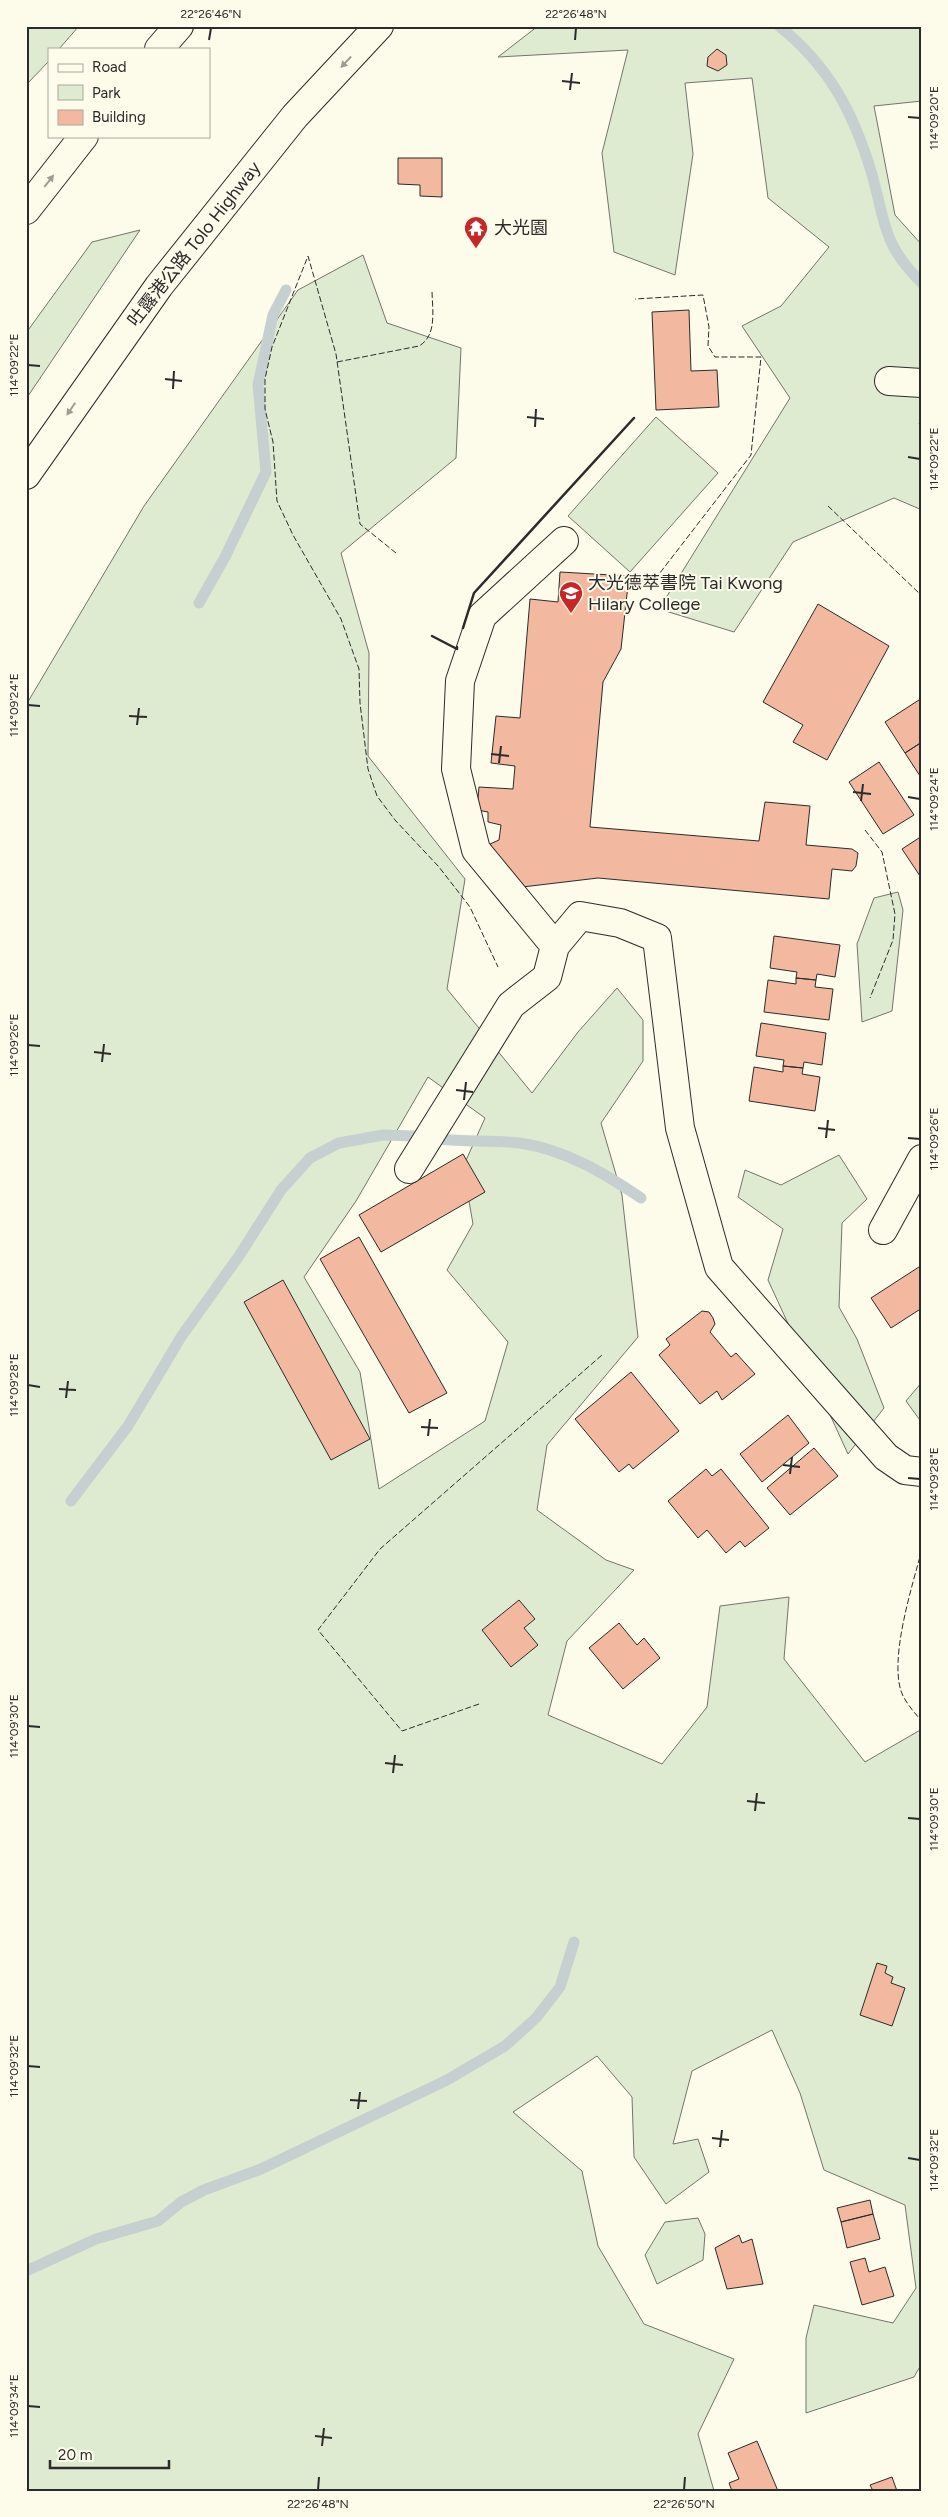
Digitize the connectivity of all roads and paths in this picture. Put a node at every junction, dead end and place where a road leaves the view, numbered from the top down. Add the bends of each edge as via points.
1 (179, 26) edge
2 (379, 26) edge
3 (160, 48) edge
4 (78, 144) edge
5 (26, 210) edge
6 (889, 381) dead end
7 (922, 382) edge
8 (26, 475) edge
9 (564, 541) dead end
10 (555, 946) junction
11 (922, 1159) edge
12 (409, 1169) dead end
13 (882, 1230) dead end
14 (922, 1472) edge

1 - 3 main road
2 -> 8 main road, 吐露港公路 Tolo Highway via 283,132 159,286
5 -> 4 main road
6 - 7 main road
9 - 10 main road via 482,616 460,681 456,768 476,850
10 - 12 main road via 547,977 511,1005
10 - 14 main road via 580,916 620,923 657,938 680,1128 719,1267 886,1457 905,1470
11 - 13 main road

